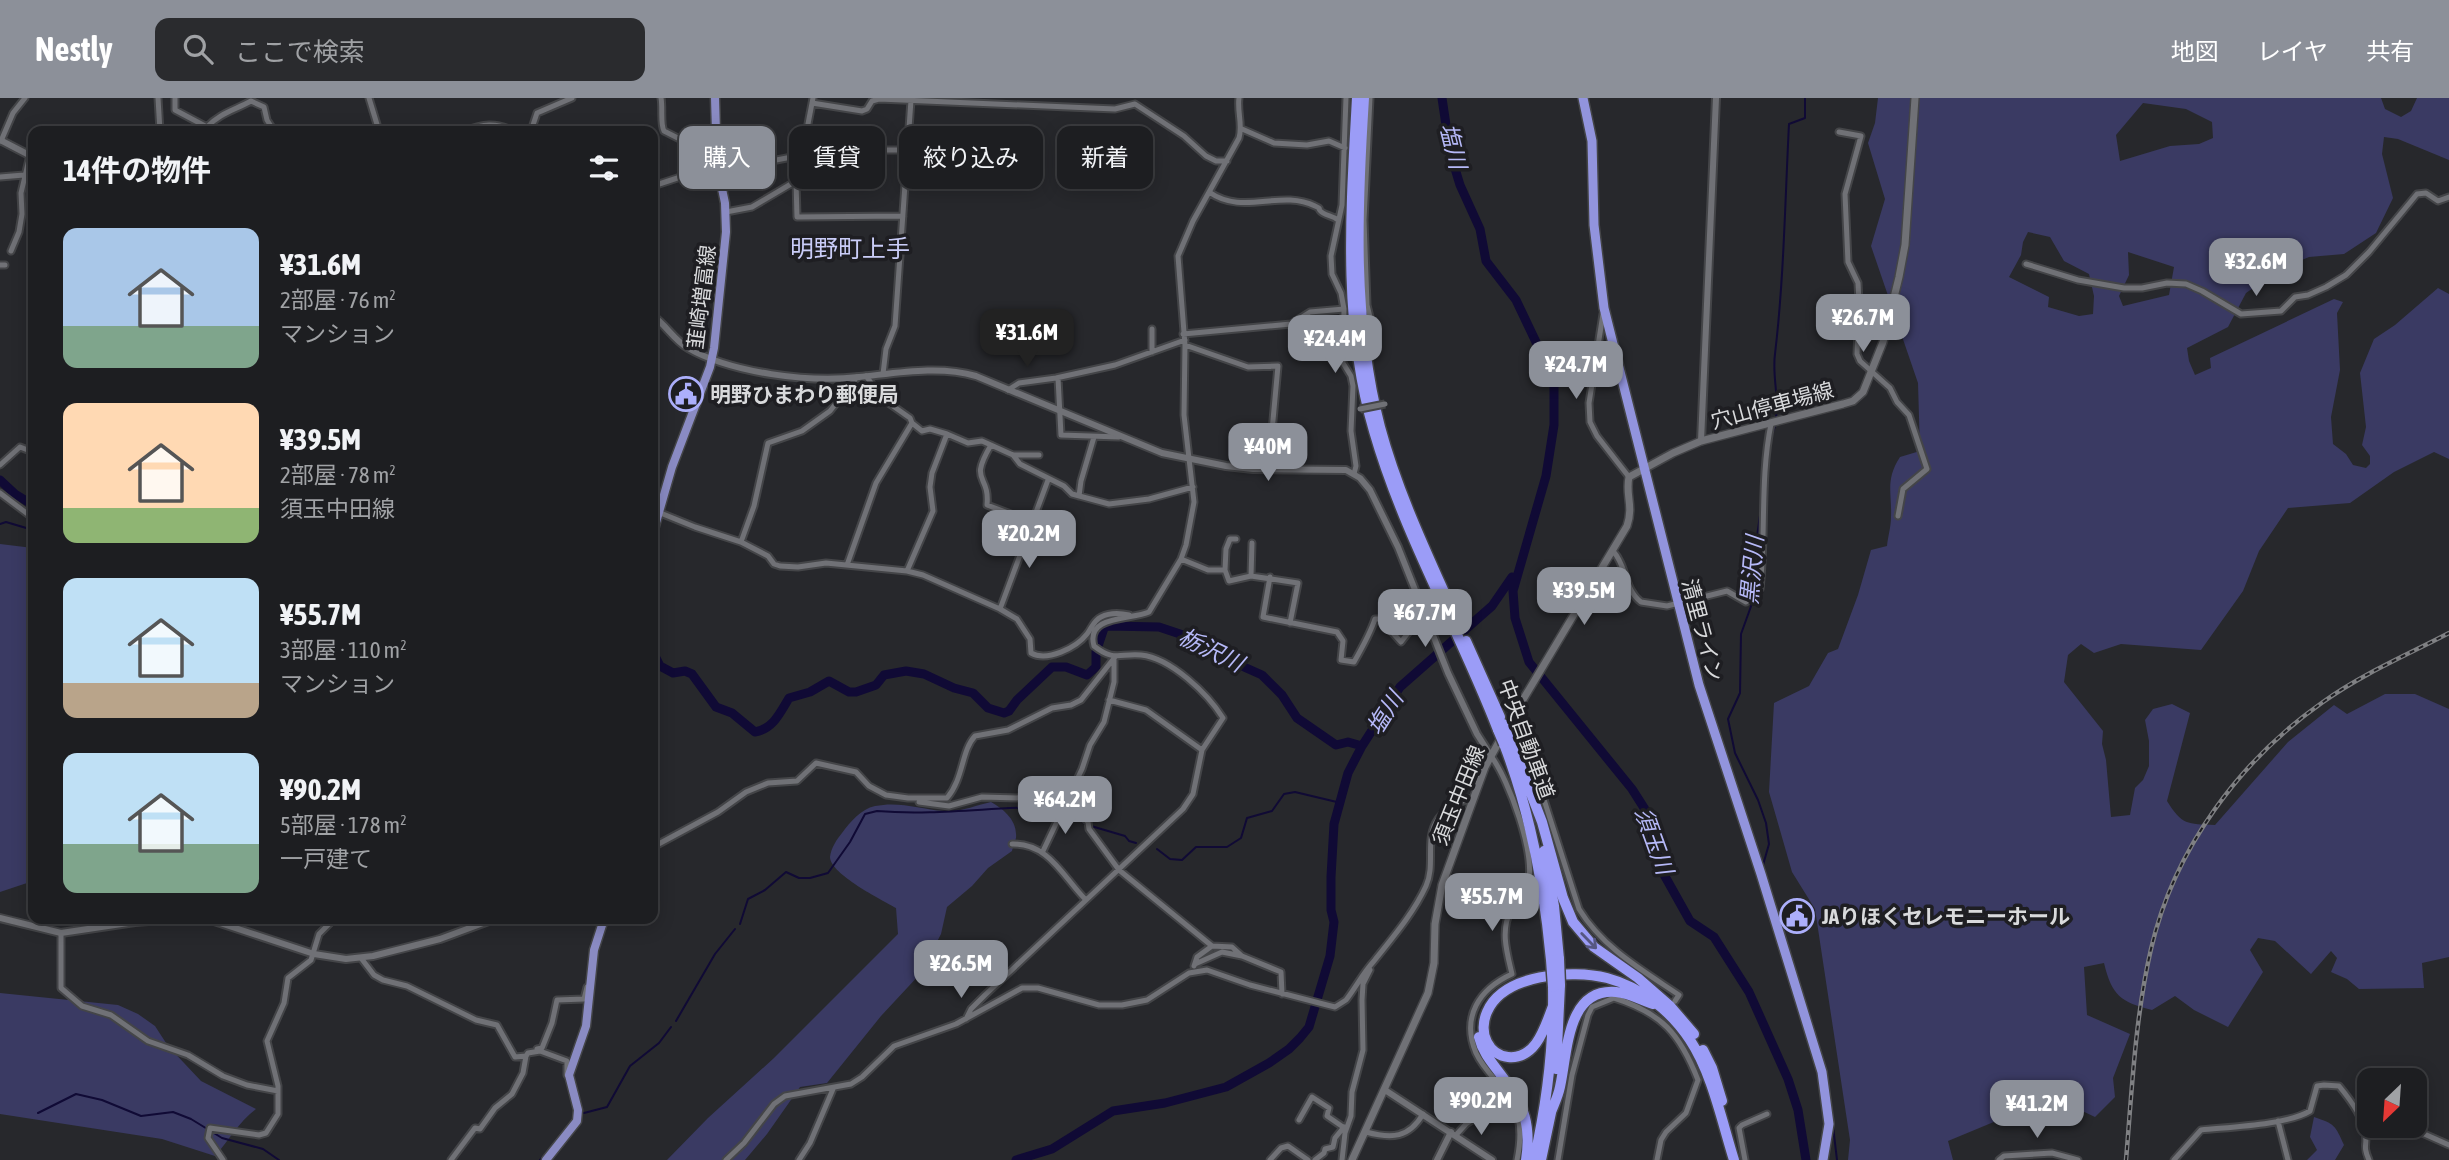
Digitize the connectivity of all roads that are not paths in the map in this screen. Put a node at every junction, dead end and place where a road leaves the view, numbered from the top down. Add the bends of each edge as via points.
1 (25, 98) edge
2 (158, 98) edge
3 (174, 98) edge
4 (369, 98) edge
5 (572, 98) edge
6 (661, 98) edge
7 (1240, 98) edge
8 (1346, 98) edge
9 (1357, 98) edge
10 (1364, 98) edge
11 (1370, 98) edge
12 (1583, 98) edge
13 (1716, 98) edge
14 (1915, 98) edge
15 (717, 99) edge
16 (911, 99) edge
17 (812, 101) edge
18 (160, 126) edge
19 (205, 126) edge
20 (208, 126) edge
21 (271, 126) edge
22 (377, 126) edge
23 (476, 126) edge
24 (504, 126) edge
25 (533, 126) edge
26 (717, 126) edge
27 (807, 126) edge
28 (909, 126) edge
29 (1242, 129) junction
30 (1839, 132) dead end
31 (679, 139) edge
32 (1, 141) edge
33 (1345, 148) junction
34 (28, 154) edge
35 (1227, 161) junction
36 (28, 166) edge
37 (24, 175) junction
38 (679, 176) edge
39 (0, 177) edge
40 (658, 184) edge
41 (789, 185) edge
42 (722, 189) edge
43 (796, 189) edge
44 (905, 189) edge
45 (1209, 192) junction
46 (2449, 197) edge
47 (726, 212) junction
48 (903, 216) junction
49 (1338, 220) junction
50 (11, 251) dead end
51 (2026, 264) dead end
52 (1604, 307) junction
53 (1344, 309) junction
54 (658, 321) edge
55 (1152, 329) dead end
56 (1184, 340) junction
57 (1347, 341) junction
58 (1152, 352) junction
59 (712, 358) junction
60 (1872, 370) junction
61 (883, 374) junction
62 (866, 376) junction
63 (857, 377) junction
64 (1058, 378) junction
65 (1008, 390) junction
66 (1385, 404) dead end
67 (1357, 410) junction
68 (1060, 412) junction
69 (912, 424) junction
70 (1771, 424) junction
71 (947, 434) junction
72 (1094, 437) junction
73 (1119, 437) junction
74 (1701, 441) junction
75 (991, 445) junction
76 (28, 451) edge
77 (1013, 455) junction
78 (1039, 455) dead end
79 (1189, 459) junction
80 (0, 465) edge
81 (1264, 469) junction
82 (1644, 469) junction
83 (1354, 474) junction
84 (1629, 477) junction
85 (1048, 480) junction
86 (1194, 487) junction
87 (0, 493) edge
88 (1079, 496) junction
89 (658, 503) edge
90 (658, 512) edge
91 (28, 514) edge
92 (1898, 516) dead end
93 (1032, 522) junction
94 (1236, 539) dead end
95 (741, 542) junction
96 (1252, 543) dead end
97 (1612, 554) junction
98 (1181, 559) junction
99 (847, 565) junction
100 (1225, 570) junction
101 (907, 571) junction
102 (1251, 576) junction
103 (1270, 577) junction
104 (1443, 597) junction
105 (1677, 604) junction
106 (1000, 609) junction
107 (1426, 613) junction
108 (1135, 616) junction
109 (1290, 623) junction
110 (1115, 657) junction
111 (1110, 701) junction
112 (1504, 724) junction
113 (1506, 741) junction
114 (1202, 750) junction
115 (1491, 756) junction
116 (1520, 765) junction
117 (1474, 797) junction
118 (908, 798) junction
119 (1065, 805) junction
120 (658, 844) edge
121 (1012, 844) dead end
122 (1043, 851) junction
123 (1119, 870) junction
124 (1529, 880) junction
125 (1538, 883) dead end
126 (1086, 900) junction
127 (0, 918) edge
128 (122, 924) edge
129 (223, 924) edge
130 (329, 924) edge
131 (480, 924) edge
132 (602, 924) edge
133 (61, 933) junction
134 (1212, 946) junction
135 (314, 954) junction
136 (1242, 956) junction
137 (361, 958) junction
138 (1555, 959) junction
139 (1194, 968) junction
140 (1368, 968) junction
141 (592, 978) junction
142 (1556, 986) junction
143 (1654, 991) junction
144 (1285, 995) junction
145 (1675, 1001) dead end
146 (1553, 1006) junction
147 (1660, 1006) junction
148 (966, 1020) junction
149 (527, 1054) junction
150 (569, 1075) junction
151 (1498, 1084) junction
152 (833, 1089) junction
153 (1385, 1090) junction
154 (278, 1091) junction
155 (1721, 1109) junction
156 (1551, 1112) junction
157 (2357, 1113) edge
158 (1423, 1114) junction
159 (1767, 1114) dead end
160 (1299, 1120) dead end
161 (2278, 1121) junction
162 (1345, 1127) junction
163 (1366, 1132) junction
164 (1453, 1134) junction
165 (2427, 1135) edge
166 (2364, 1138) edge
167 (2449, 1144) edge
168 (1824, 1157) edge
169 (223, 1160) edge
170 (451, 1160) edge
171 (546, 1160) edge
172 (726, 1160) edge
173 (799, 1160) edge
174 (1270, 1160) edge
175 (1308, 1160) edge
176 (1315, 1160) edge
177 (1342, 1160) edge
178 (1352, 1160) edge
179 (1437, 1160) edge
180 (1492, 1160) edge
181 (1517, 1160) edge
182 (1526, 1160) edge
183 (1534, 1160) edge
184 (1541, 1160) edge
185 (1558, 1160) edge
186 (1657, 1160) edge
187 (1736, 1160) edge
188 (1745, 1160) edge
189 (1999, 1160) edge
190 (2078, 1160) edge
191 (2174, 1160) edge
192 (2288, 1160) edge
193 (2369, 1160) edge

1 - 32 street
2 - 18 street
3 - 19 street via 175,110
4 - 22 street
5 - 25 street via 537,113
6 - 31 street via 664,131
7 - 29 street
8 - 33 street
9 - 104 highway, 中央自動車道 via 1351,243 1363,386 1394,490
10 - 104 highway, 中央自動車道 via 1358,240 1371,386 1393,466
11 - 57 street, bridge via 1364,220 1367,305 1375,337
12 - 52 highway, 清里ライン via 1592,141 1594,225
13 - 74 street
14 - 60 main road, 穴山停車場線 via 1903,258
15 - 26 main road, 韮崎増富線
16 - 17 street via 874,100 862,111
16 - 28 street
16 - 35 street via 1115,109 1135,104 1206,156
17 - 27 street
20 - 21 street via 219,115 251,101 264,107
23 - 24 street
29 - 33 street via 1274,142 1307,145 1329,141
29 - 35 street
30 - 60 street via 1861,136 1845,194 1847,247 1860,302 1857,354
32 - 34 street
33 - 49 street
35 - 45 street
36 - 37 street
37 - 39 street
37 - 50 street via 19,232
38 - 40 street
41 - 47 street via 751,207
42 - 47 main road, 韮崎増富線
43 - 48 street via 797,217
44 - 48 street
45 - 49 street via 1241,205 1287,200 1312,205
45 - 56 street via 1178,256
46 - 51 street via 2438,201 2427,193 2417,194 2352,270 2326,288 2295,297 2276,312 2243,315 2179,283 2123,288
47 - 59 main road, 韮崎増富線
48 - 61 street via 895,326
49 - 53 street via 1331,263
52 - 82 highway, 清里ライン
52 - 84 street via 1590,422
53 - 56 street via 1310,312 1291,324
53 - 57 street
54 - 59 street via 687,348
55 - 58 street
56 - 58 street
56 - 79 street
56 - 81 street via 1248,367 1278,366
57 - 67 street via 1343,363 1351,376
58 - 64 street
59 - 63 street via 769,374
59 - 89 main road, 韮崎増富線
60 - 70 main road, 穴山停車場線 via 1863,392 1853,401
60 - 92 street via 1909,415 1927,469 1903,489
61 - 62 street
61 - 65 street via 957,371
62 - 63 street
62 - 69 street via 883,399
63 - 95 street via 830,411 802,431 768,443
64 - 65 street via 1019,383
64 - 68 street
65 - 68 street
66 - 67 street, bridge
67 - 83 street via 1351,432
68 - 72 street via 1061,435
68 - 73 street
69 - 71 street
69 - 99 street via 876,483
70 - 74 main road, 穴山停車場線
70 - 105 street via 1765,455 1760,589 1746,602 1727,591
71 - 75 street via 968,443
71 - 101 street via 931,480 933,510
72 - 73 street
72 - 88 street
73 - 79 street
74 - 82 main road, 穴山停車場線
75 - 77 street
75 - 93 street via 979,468 988,492 987,505
76 - 80 street via 20,447
77 - 78 street
77 - 85 street
79 - 81 street
79 - 86 street
81 - 83 street
82 - 84 main road
82 - 105 highway, 清里ライン
83 - 107 street via 1370,490
84 - 97 main road, 須玉中田線 via 1631,512
85 - 88 street
85 - 93 street
86 - 88 street via 1116,504
86 - 98 street
87 - 91 street
90 - 95 street
93 - 106 street
94 - 100 street via 1228,543
95 - 99 street via 780,566
96 - 102 street
97 - 105 street via 1625,568 1636,599
97 - 112 main road, 須玉中田線
98 - 100 street via 1208,570
98 - 108 street via 1149,612
99 - 101 street
100 - 102 street via 1229,581
101 - 106 street
102 - 103 street
103 - 109 street via 1263,617
103 - 109 street via 1298,583
104 - 112 highway, 中央自動車道
105 - 168 highway, 清里ライン via 1822,1072 1829,1117
106 - 108 street via 1023,624 1032,643 1031,653 1041,657 1071,647 1103,616
107 - 109 street via 1401,642 1375,619 1354,662 1341,660 1343,641 1337,632
107 - 115 street via 1448,673
108 - 110 street via 1100,623 1094,646
110 - 111 street
110 - 114 street via 1142,655 1166,663 1212,701 1223,718
110 - 118 street via 1082,700 1052,708 1008,730 975,736 958,783 947,798
111 - 114 street via 1146,710
111 - 119 street
112 - 113 highway, 中央自動車道, bridge
112 - 115 main road, 須玉中田線
112 - 145 street via 1523,734 1564,876 1579,909 1606,943 1679,995
113 - 116 highway, 中央自動車道
113 - 138 highway, 中央自動車道 via 1536,847
114 - 123 street via 1193,793 1183,810
115 - 117 main road, 須玉中田線
115 - 124 street via 1513,798 1527,848
116 - 138 highway, 中央自動車道 via 1548,867
116 -> 143 highway via 1573,922 1594,947
117 - 140 street via 1454,804 1438,819 1430,839 1430,875 1425,887 1397,935
117 - 153 main road, 須玉中田線 via 1440,895 1428,993
118 - 119 street via 949,806 982,797 1051,798
118 - 120 street via 886,795 856,772 816,763 797,781 768,783 746,792
119 - 122 street
119 - 123 street via 1089,826
121 - 122 street via 1028,844
122 - 126 street
123 - 126 street
123 - 134 street
124 - 125 street
124 - 151 street via 1505,923 1512,974 1481,995 1473,1018 1476,1054
126 - 148 street via 985,995
127 - 133 street
128 - 133 street
129 - 135 street
130 - 135 street via 319,934
131 - 137 street
132 - 141 main road
133 - 154 street via 61,988 82,1006 110,1015 148,1041 188,1055 223,1076
134 - 136 street via 1232,947
134 - 139 street via 1197,957
135 - 137 street
135 - 154 street via 288,978 284,1003 267,1041
136 - 139 street via 1222,952
136 - 144 street via 1281,972
137 - 149 street via 383,980 497,1025 515,1057
138 - 142 highway, 中央自動車道, bridge
139 - 144 street
139 - 148 street via 1147,1000 1099,1006 1038,988 1022,988
140 - 144 street via 1346,1000 1335,1007
140 - 162 street via 1362,1000 1363,1050
141 - 149 street via 584,999 557,1000 542,1048
141 - 150 main road via 586,1027
142 - 146 highway, 中央自動車道
142 - 156 highway, 中央自動車道 via 1557,1064
143 - 155 highway via 1699,1043 1712,1068
143 - 182 highway via 1612,975 1570,969 1521,978 1489,997 1479,1018 1479,1037 1523,1108 1529,1137
146 - 147 highway via 1540,1038 1527,1053 1507,1057 1487,1044 1483,1025 1492,1003 1503,991 1533,980 1570,974 1606,978 1643,993
146 - 183 highway, 中央自動車道 via 1547,1088
147 - 155 highway via 1691,1041
147 - 156 highway via 1610,992 1582,1005 1572,1026
148 - 152 street via 894,1045 857,1081
149 - 150 street via 540,1051 567,1060
149 - 170 street via 512,1094 480,1129 475,1128
150 - 171 main road via 578,1121
151 - 164 street via 1483,1113
151 - 181 street via 1517,1116
152 - 172 street via 785,1097 774,1104
152 - 173 street
153 - 158 street
153 - 163 main road, 須玉中田線
154 - 169 street via 278,1114 266,1133 210,1128 208,1138
155 - 187 highway
156 - 184 highway, 中央自動車道
157 - 161 street via 2339,1086 2324,1085 2317,1086 2310,1111
158 - 163 street via 1410,1132 1390,1136
158 - 164 street
159 - 188 street via 1739,1128
160 - 162 street via 1312,1097
161 - 191 street via 2201,1130
161 - 192 street
162 - 176 street via 1333,1147
162 - 177 street
163 - 178 main road, 須玉中田線
164 - 179 street
164 - 180 street
165 - 167 street
166 - 193 street
174 - 175 street via 1288,1146
185 - 186 street via 1572,1075 1592,1007 1614,998 1642,1007 1667,1023 1685,1048 1698,1080 1686,1113 1661,1140
189 - 190 street via 2052,1153

